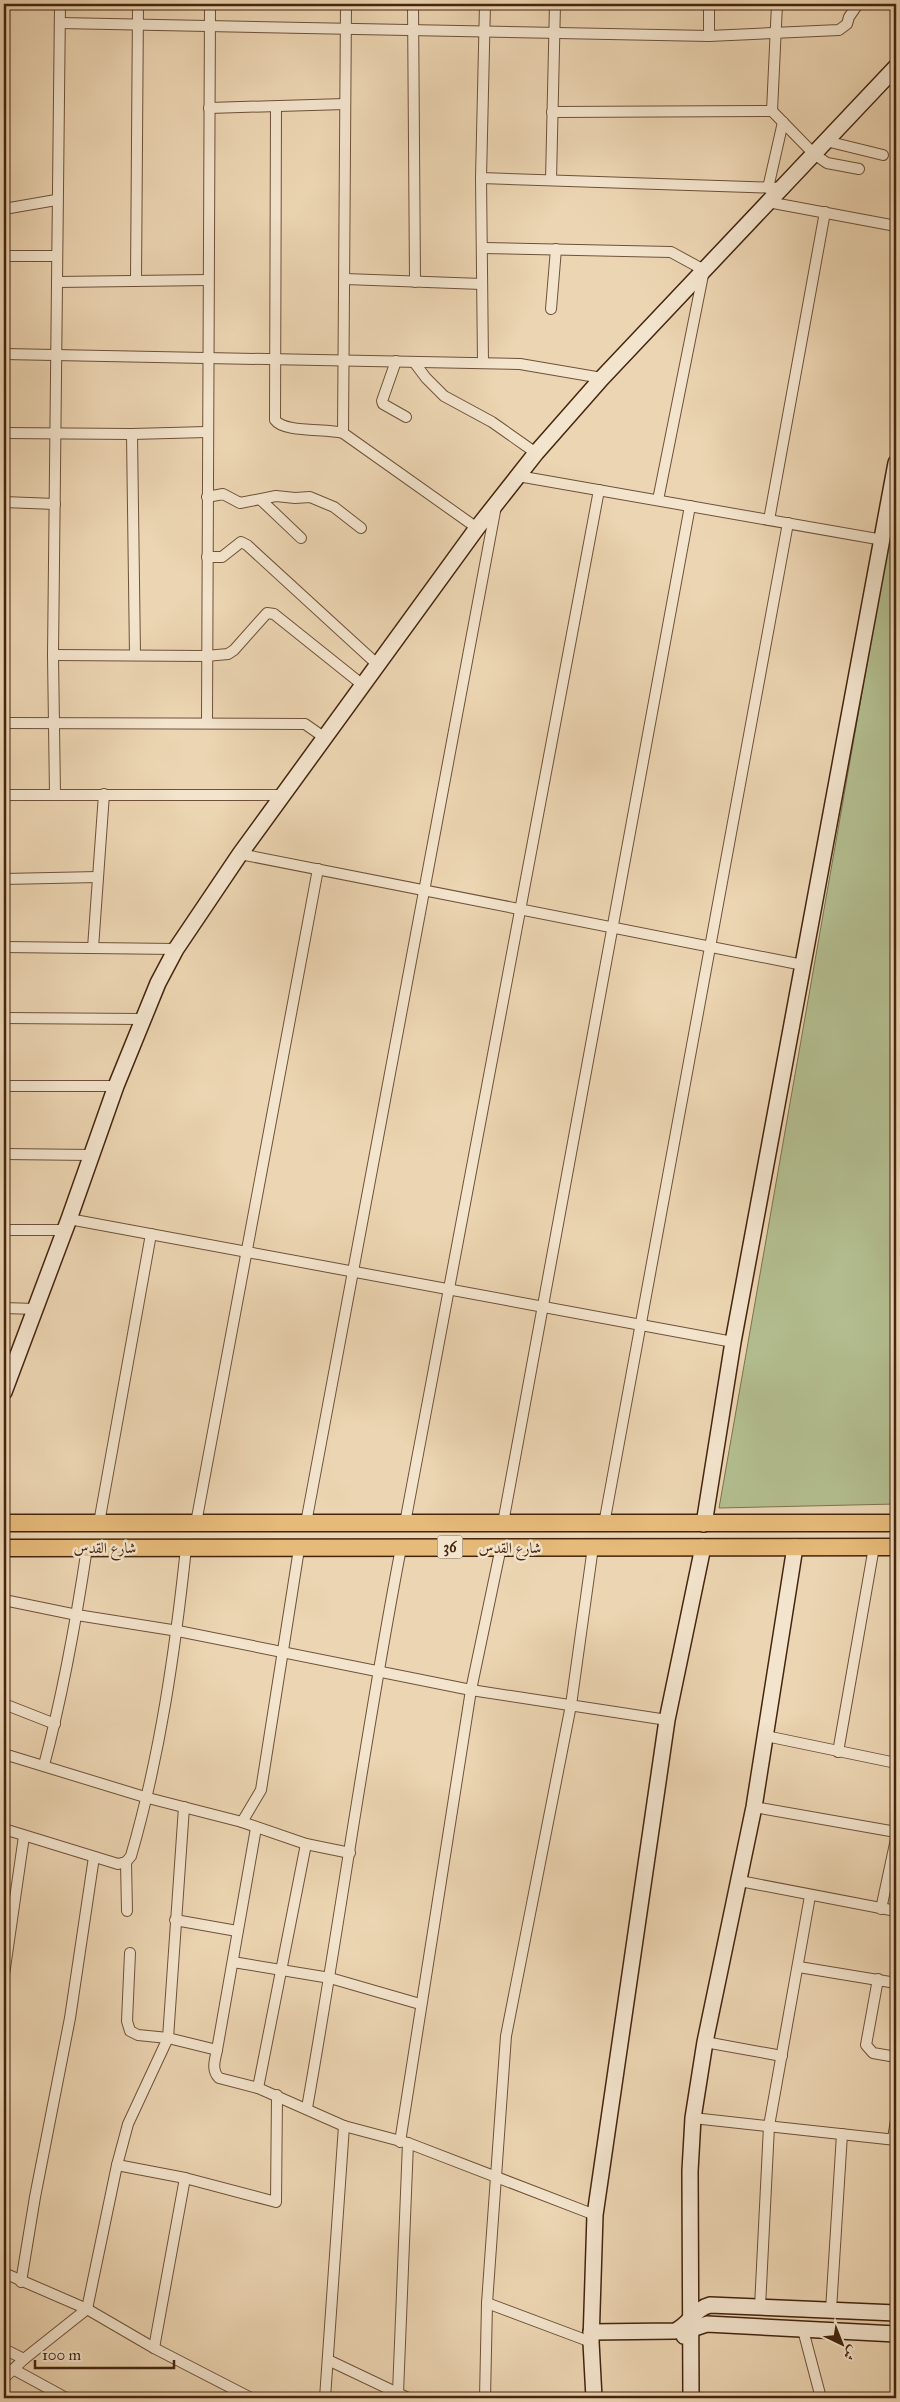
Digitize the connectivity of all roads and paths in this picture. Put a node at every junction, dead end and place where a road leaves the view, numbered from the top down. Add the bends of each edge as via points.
1 (60, 4) edge
2 (138, 4) edge
3 (210, 4) edge
4 (346, 4) edge
5 (413, 4) edge
6 (485, 4) edge
7 (555, 4) edge
8 (709, 4) edge
9 (777, 4) edge
10 (858, 4) edge
11 (60, 23) junction
12 (138, 25) junction
13 (210, 26) junction
14 (346, 29) junction
15 (412, 30) junction
16 (484, 32) junction
17 (554, 33) junction
18 (776, 34) junction
19 (708, 36) junction
20 (896, 67) edge
21 (345, 104) junction
22 (276, 107) junction
23 (209, 108) junction
24 (552, 112) junction
25 (772, 112) junction
26 (783, 122) junction
27 (826, 141) junction
28 (814, 154) junction
29 (883, 155) dead end
30 (859, 169) dead end
31 (481, 178) junction
32 (551, 180) junction
33 (772, 193) junction
34 (56, 200) junction
35 (4, 209) edge
36 (825, 212) junction
37 (896, 226) edge
38 (482, 248) junction
39 (556, 249) junction
40 (4, 256) edge
41 (57, 256) junction
42 (704, 270) junction
43 (346, 279) junction
44 (208, 280) junction
45 (136, 281) junction
46 (57, 282) junction
47 (415, 282) junction
48 (482, 284) junction
49 (552, 309) dead end
50 (4, 354) edge
51 (57, 355) junction
52 (208, 358) junction
53 (276, 359) junction
54 (344, 360) junction
55 (396, 362) junction
56 (414, 362) junction
57 (483, 363) junction
58 (602, 378) junction
59 (406, 417) dead end
60 (207, 432) junction
61 (4, 433) edge
62 (343, 433) junction
63 (56, 434) junction
64 (132, 434) junction
65 (536, 453) junction
66 (896, 463) edge
67 (518, 476) junction
68 (599, 490) junction
69 (207, 497) junction
70 (261, 500) junction
71 (658, 500) junction
72 (4, 502) edge
73 (496, 503) junction
74 (55, 504) junction
75 (690, 506) junction
76 (769, 520) junction
77 (788, 523) junction
78 (361, 528) dead end
79 (477, 528) junction
80 (302, 538) dead end
81 (883, 540) junction
82 (207, 557) junction
83 (53, 655) junction
84 (136, 655) junction
85 (206, 656) junction
86 (378, 665) junction
87 (364, 686) junction
88 (4, 723) edge
89 (53, 723) junction
90 (207, 723) junction
91 (325, 738) junction
92 (4, 794) edge
93 (55, 794) junction
94 (104, 794) junction
95 (284, 795) junction
96 (240, 854) junction
97 (318, 869) junction
98 (98, 877) junction
99 (4, 879) edge
100 (424, 890) junction
101 (520, 909) junction
102 (612, 927) junction
103 (4, 947) edge
104 (710, 947) junction
105 (93, 948) junction
106 (176, 949) junction
107 (803, 965) junction
108 (4, 1018) edge
109 (142, 1019) junction
110 (4, 1086) edge
111 (116, 1086) junction
112 (4, 1154) edge
113 (91, 1155) junction
114 (67, 1224) junction
115 (4, 1230) edge
116 (151, 1234) junction
117 (246, 1252) junction
118 (352, 1271) junction
119 (449, 1289) junction
120 (543, 1307) junction
121 (4, 1308) edge
122 (35, 1309) junction
123 (640, 1325) junction
124 (733, 1342) junction
125 (5, 1383) edge
126 (4, 1523) edge
127 (98, 1523) junction
128 (196, 1523) junction
129 (306, 1523) junction
130 (405, 1523) junction
131 (503, 1523) junction
132 (896, 1523) edge
133 (246, 1524) junction
134 (544, 1524) junction
135 (604, 1524) junction
136 (704, 1524) junction
137 (501, 1547) junction
138 (593, 1547) junction
139 (703, 1547) junction
140 (795, 1547) junction
141 (874, 1547) junction
142 (896, 1547) edge
143 (4, 1548) edge
144 (87, 1548) junction
145 (186, 1548) junction
146 (246, 1548) junction
147 (401, 1548) junction
148 (530, 1548) junction
149 (555, 1548) junction
150 (299, 1549) junction
151 (4, 1600) edge
152 (77, 1615) junction
153 (178, 1631) junction
154 (283, 1653) junction
155 (376, 1672) junction
156 (471, 1690) junction
157 (4, 1704) edge
158 (571, 1705) junction
159 (668, 1720) junction
160 (55, 1724) junction
161 (766, 1736) junction
162 (838, 1752) junction
163 (4, 1754) edge
164 (896, 1763) edge
165 (44, 1765) junction
166 (148, 1798) junction
167 (184, 1807) junction
168 (754, 1807) junction
169 (242, 1822) junction
170 (256, 1828) junction
171 (4, 1829) edge
172 (896, 1832) edge
173 (24, 1836) junction
174 (896, 1840) edge
175 (306, 1844) junction
176 (350, 1853) junction
177 (94, 1857) junction
178 (126, 1862) junction
179 (740, 1881) junction
180 (810, 1896) junction
181 (881, 1909) junction
182 (127, 1911) dead end
183 (896, 1912) edge
184 (175, 1920) junction
185 (238, 1930) junction
186 (130, 1953) dead end
187 (233, 1962) junction
188 (799, 1966) junction
189 (281, 1970) junction
190 (4, 1975) edge
191 (330, 1978) junction
192 (878, 1979) junction
193 (896, 1983) edge
194 (420, 2004) junction
195 (168, 2038) junction
196 (705, 2042) junction
197 (217, 2050) junction
198 (782, 2056) junction
199 (896, 2057) edge
200 (258, 2088) junction
201 (278, 2095) junction
202 (307, 2108) junction
203 (693, 2118) junction
204 (896, 2120) edge
205 (344, 2126) junction
206 (769, 2126) junction
207 (842, 2134) junction
208 (895, 2140) edge
209 (404, 2143) junction
210 (117, 2165) junction
211 (496, 2176) junction
212 (185, 2178) junction
213 (595, 2214) junction
214 (4, 2273) edge
215 (21, 2282) junction
216 (487, 2303) junction
217 (760, 2307) junction
218 (88, 2309) junction
219 (831, 2310) junction
220 (896, 2313) edge
221 (690, 2325) junction
222 (803, 2330) junction
223 (896, 2334) edge
224 (591, 2337) junction
225 (154, 2348) junction
226 (4, 2349) edge
227 (24, 2359) junction
228 (328, 2360) junction
229 (13, 2369) junction
230 (4, 2378) edge
231 (398, 2393) junction
232 (66, 2398) edge
233 (251, 2398) edge
234 (325, 2398) edge
235 (408, 2398) edge
236 (485, 2398) edge
237 (594, 2398) edge
238 (690, 2398) edge
239 (822, 2398) edge

1 - 11 street
2 - 12 street
3 - 13 street
4 - 14 street
5 - 15 street
6 - 16 street
7 - 17 street
8 - 19 street
9 - 18 street
10 - 18 street via 847,24 839,30
11 - 12 street
11 - 34 street
12 - 13 street
12 - 45 street
13 - 14 street
13 - 23 street
14 - 15 street
14 - 21 street
15 - 16 street
15 - 47 street
16 - 17 street
16 - 31 street
17 - 19 street
17 - 24 street
18 - 19 street
18 - 25 street
20 - 27 street
21 - 22 street
21 - 43 street
22 - 23 street
22 - 53 street
23 - 44 street
24 - 25 street
24 - 32 street
25 - 26 street
26 - 28 street
26 - 33 street
27 - 28 street
27 - 29 street
28 - 30 street via 827,163
28 - 33 street
31 - 32 street
31 - 38 street
32 - 33 street
33 - 36 street
33 - 42 street
34 - 35 street
34 - 41 street
36 - 37 street
36 - 76 street
38 - 39 street
38 - 48 street
39 - 42 street via 671,252
39 - 49 street
40 - 41 street
41 - 46 street
42 - 58 street
42 - 71 street
43 - 47 street
43 - 54 street
44 - 45 street
44 - 52 street
45 - 46 street
46 - 51 street
47 - 48 street
48 - 57 street
50 - 51 street
51 - 52 street
51 - 63 street
52 - 53 street
52 - 60 street
53 - 54 street
53 - 62 street via 275,420 278,425
54 - 55 street
54 - 62 street
55 - 56 street
55 - 59 street via 382,401
56 - 57 street
56 - 65 street via 444,396 492,422
57 - 58 street via 520,364
58 - 65 street
60 - 64 street
60 - 69 street
61 - 63 street
62 - 79 street
63 - 64 street
63 - 74 street
64 - 84 street
65 - 67 street
66 - 81 street
67 - 68 street
67 - 73 street
68 - 71 street
68 - 101 street
69 - 70 street via 222,494 240,503
69 - 82 street
70 - 78 street via 276,496 315,498 334,507
70 - 80 street
71 - 75 street
72 - 74 street
73 - 79 street
73 - 100 street
74 - 83 street
75 - 76 street
75 - 102 street
76 - 77 street
77 - 81 street
77 - 104 street
79 - 86 street
81 - 107 street
82 - 85 street
82 - 86 street via 222,557 241,542 247,545
83 - 84 street
83 - 89 street
84 - 85 street
85 - 87 street via 228,654 267,613 274,614
85 - 90 street
86 - 87 street
87 - 91 street
88 - 89 street
89 - 90 street
89 - 93 street
90 - 91 street via 305,724
91 - 95 street
92 - 93 street
93 - 94 street
94 - 95 street
94 - 98 street
95 - 96 street
96 - 97 street
96 - 106 street
97 - 100 street
97 - 117 street
98 - 99 street
98 - 105 street
100 - 101 street
100 - 118 street
101 - 102 street
101 - 119 street
102 - 104 street
102 - 120 street
103 - 105 street
104 - 107 street
104 - 123 street
105 - 106 street
106 - 109 street
107 - 124 street
108 - 109 street
109 - 111 street
110 - 111 street
111 - 113 street
112 - 113 street
113 - 114 street
114 - 115 street
114 - 116 street
114 - 122 street
116 - 117 street
116 - 127 street
117 - 118 street
117 - 128 street
118 - 119 street
118 - 129 street
119 - 120 street
119 - 130 street
120 - 123 street
120 - 131 street
121 - 122 street
122 - 125 street
123 - 124 street
123 - 135 street
124 - 136 street
126 - 127 main road, شارع القدس / 36
127 - 128 main road, شارع القدس / 36
128 - 133 main road, شارع القدس / 36
129 - 130 main road, شارع القدس / 36
129 - 133 main road, شارع القدس / 36
130 - 131 main road, شارع القدس / 36
131 - 134 main road, شارع القدس / 36
132 - 136 main road, شارع القدس / 36
133 - 146 main road
134 - 135 main road, شارع القدس / 36
134 - 148 main road via 541,1540
134 - 149 main road
135 - 136 main road, شارع القدس / 36
137 - 147 main road, شارع القدس / 36
137 - 148 main road, شارع القدس / 36
137 - 156 street
138 - 139 main road, شارع القدس / 36
138 - 149 main road, شارع القدس / 36
138 - 158 street
139 - 140 main road, شارع القدس / 36
139 - 159 street
140 - 141 main road, شارع القدس / 36
140 - 161 street
141 - 142 main road, شارع القدس / 36
141 - 162 street
143 - 144 main road, شارع القدس / 36
144 - 145 main road, شارع القدس / 36
144 - 152 street
145 - 146 main road, شارع القدس / 36
145 - 153 street
146 - 150 main road, شارع القدس / 36
147 - 150 main road, شارع القدس / 36
147 - 155 street
148 - 149 main road, شارع القدس / 36
150 - 154 street
151 - 152 street
152 - 153 street
152 - 160 street
153 - 154 street
153 - 166 street
154 - 155 street
154 - 169 street via 261,1790
155 - 156 street
155 - 176 street
156 - 158 street
156 - 194 street
157 - 160 street
158 - 159 street
158 - 211 street via 506,2036
159 - 213 street
160 - 165 street
161 - 162 street
161 - 168 street
162 - 164 street
163 - 165 street
165 - 166 street
166 - 167 street
166 - 178 street via 131,1856
167 - 169 street
167 - 184 street
168 - 172 street
168 - 179 street
169 - 170 street
170 - 175 street
170 - 185 street
171 - 173 street
173 - 177 street
173 - 190 street
174 - 181 street
175 - 176 street
175 - 189 street
176 - 191 street
177 - 178 street via 118,1864
177 - 215 street via 70,2018
178 - 182 street
179 - 180 street
179 - 196 street
180 - 181 street
180 - 188 street
181 - 183 street
184 - 185 street
184 - 195 street
185 - 187 street
186 - 195 street via 128,2028 138,2035
187 - 189 street
187 - 197 street
188 - 192 street
188 - 198 street
189 - 191 street
189 - 200 street
191 - 194 street
191 - 202 street
192 - 193 street
192 - 199 street via 866,2045 873,2053
194 - 209 street
195 - 197 street
195 - 210 street via 128,2124
196 - 198 street
196 - 203 street
197 - 200 street via 214,2069 219,2078
198 - 206 street
200 - 201 street
201 - 202 street
201 - 212 street via 276,2202
202 - 205 street
203 - 206 street
203 - 221 street
204 - 208 street
205 - 209 street
205 - 228 street
206 - 207 street
206 - 217 street
207 - 208 street
207 - 219 street
209 - 211 street
209 - 231 street
210 - 212 street
210 - 218 street
211 - 213 street
211 - 216 street
212 - 225 street
213 - 224 street
214 - 215 street
215 - 218 street
216 - 224 street
216 - 236 street
217 - 219 street
217 - 221 street via 710,2306 698,2310
218 - 225 street
218 - 227 street
219 - 220 street
221 - 222 street
221 - 224 street via 670,2332
221 - 238 street
222 - 223 street
222 - 239 street
224 - 237 street
225 - 233 street
226 - 227 street
227 - 229 street
228 - 231 street
228 - 234 street
229 - 230 street
229 - 232 street
231 - 235 street

